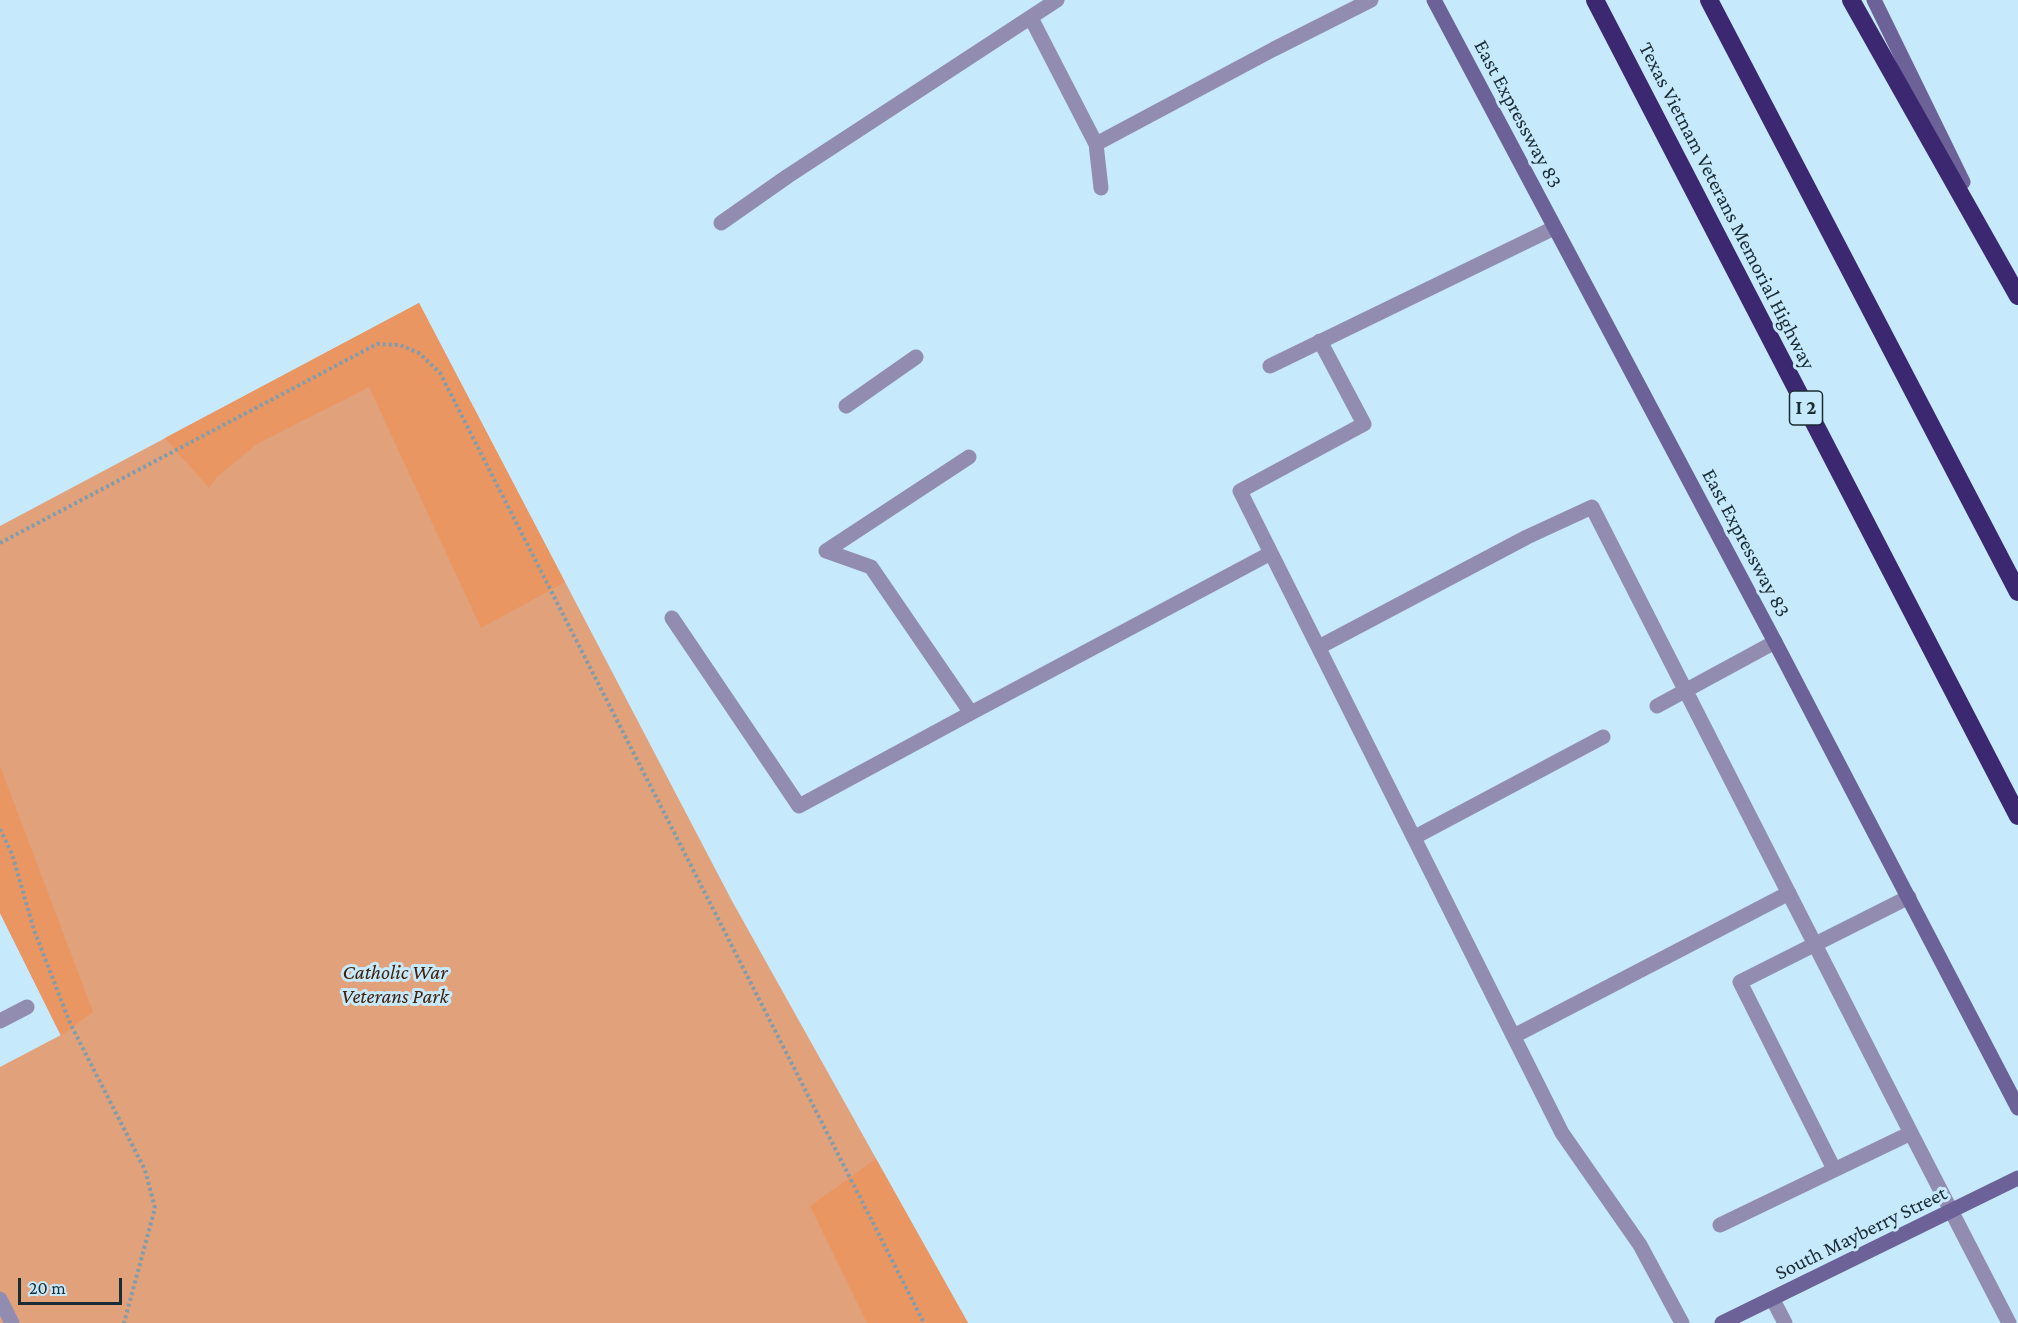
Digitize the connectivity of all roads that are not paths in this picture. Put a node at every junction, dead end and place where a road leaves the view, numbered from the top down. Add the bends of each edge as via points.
1 (1057, 0) edge
2 (1371, 0) edge
3 (1434, 0) edge
4 (1595, 0) edge
5 (1709, 0) edge
6 (1851, 0) edge
7 (1874, 0) edge
8 (1031, 18) junction
9 (1096, 144) junction
10 (1101, 188) dead end
11 (721, 223) dead end
12 (1554, 228) junction
13 (2018, 296) edge
14 (1320, 341) junction
15 (916, 357) dead end
16 (1270, 366) dead end
17 (846, 406) dead end
18 (969, 457) dead end
19 (1271, 553) junction
20 (2018, 592) edge
21 (672, 618) dead end
22 (1775, 642) junction
23 (1319, 647) junction
24 (1686, 691) junction
25 (1657, 706) dead end
26 (971, 713) junction
27 (1603, 737) dead end
28 (2018, 816) edge
29 (1415, 837) junction
30 (1789, 893) junction
31 (1909, 897) junction
32 (1816, 945) junction
33 (27, 1007) dead end
34 (0, 1021) edge
35 (1514, 1036) junction
36 (2018, 1108) edge
37 (1911, 1133) junction
38 (1834, 1169) junction
39 (2018, 1178) edge
40 (1951, 1212) junction
41 (1720, 1225) dead end
42 (0, 1299) edge
43 (1773, 1300) junction
44 (12, 1323) edge
45 (1682, 1323) edge
46 (1722, 1323) edge
47 (1785, 1323) edge
48 (2008, 1323) edge

1 - 8 street
2 - 9 street
3 - 12 main road, East Expressway 83
4 - 28 highway, Texas Vietnam Veterans Memorial Highway / I 2
5 - 20 highway
6 - 13 highway
7 - 13 main road
8 - 9 street
8 - 11 street
9 - 10 street
12 - 14 street
12 - 22 main road, East Expressway 83
14 - 16 street
14 - 19 street via 1364,424 1240,491
15 - 17 street
18 - 26 street via 826,552 871,567
19 - 23 street
19 - 26 street
21 - 26 street via 799,806
22 - 24 street
22 - 31 main road, East Expressway 83
23 - 24 street via 1592,507
23 - 29 street
24 - 25 street
24 - 30 street
27 - 29 street
29 - 35 street
30 - 32 street
30 - 35 street
31 - 32 street
31 - 36 main road, East Expressway 83
32 - 37 street
32 - 38 street via 1740,982
33 - 34 street
35 - 45 street via 1562,1133 1640,1245
37 - 38 street
37 - 40 street
38 - 41 street
39 - 40 main road, South Mayberry Street
40 - 43 main road, South Mayberry Street
40 - 48 street
42 - 44 street
43 - 46 main road, South Mayberry Street
43 - 47 street

